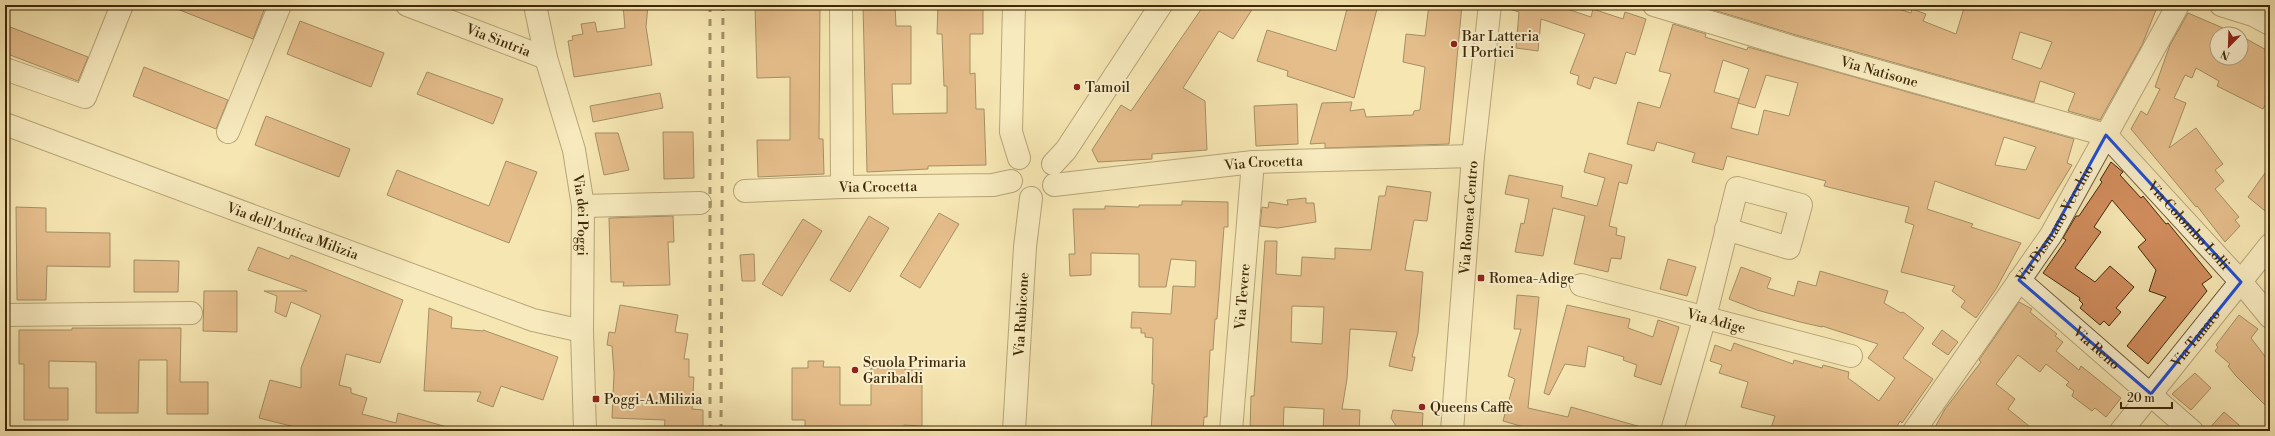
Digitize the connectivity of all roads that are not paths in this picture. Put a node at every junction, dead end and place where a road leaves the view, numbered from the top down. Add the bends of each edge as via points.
1 (122, 5) edge
2 (280, 5) edge
3 (407, 5) edge
4 (535, 5) edge
5 (841, 5) edge
6 (1014, 5) edge
7 (1161, 5) edge
8 (1490, 5) edge
9 (1654, 5) edge
10 (2178, 5) edge
11 (2221, 5) edge
12 (2270, 24) edge
13 (546, 58) junction
14 (5, 69) edge
15 (5, 124) edge
16 (228, 132) dead end
17 (2106, 135) junction
18 (1473, 156) junction
19 (1019, 158) junction
20 (1253, 162) junction
21 (1054, 174) junction
22 (1011, 181) junction
23 (842, 187) junction
24 (745, 191) dead end
25 (1031, 198) junction
26 (700, 203) dead end
27 (583, 206) junction
28 (1726, 229) dead end
29 (2270, 245) edge
30 (2019, 280) junction
31 (2241, 282) junction
32 (1582, 285) dead end
33 (191, 313) dead end
34 (5, 314) edge
35 (1705, 317) junction
36 (2270, 318) edge
37 (582, 331) junction
38 (1851, 356) dead end
39 (2151, 394) junction
40 (585, 431) edge
41 (1014, 431) edge
42 (1231, 431) edge
43 (1452, 431) edge
44 (1672, 431) edge
45 (1914, 431) edge
46 (2122, 431) edge
47 (2192, 431) edge

1 - 14 street via 85,97
2 - 16 street
3 - 13 street, Via Sintria
4 - 13 street, Via dei Poggi
5 - 23 street
6 - 19 street via 1011,132
7 - 21 street via 1066,150
8 - 18 street, Via Romea Centro
9 - 17 street, Via Natisone via 1792,47
10 - 17 street, Via Dismano Vecchio
11 - 12 street via 2253,15
13 - 27 street, Via dei Poggi via 574,150
15 - 37 street, Via dell'Antica Milizia via 533,320
17 - 30 street, Via Dismano Vecchio via 2051,235
17 - 31 street, Via Colombo Lolli
18 - 20 street, Via Crocetta
18 - 43 street, Via Romea Centro
19 - 21 street via 1034,153 1041,154
19 - 22 street via 1012,168
20 - 21 street, Via Crocetta
20 - 42 street, Via Tevere
21 - 25 street via 1045,195
22 - 23 street, Via Crocetta via 993,185
22 - 25 street via 1018,193
23 - 24 street, Via Crocetta
25 - 41 street, Via Rubicone via 1025,246
26 - 27 street
27 - 37 street, Via dei Poggi
28 - 35 street
29 - 31 street, Via Tanaro
30 - 39 street, Via Reno
30 - 45 street, Via Dismano Vecchio
31 - 36 street, Via Colombo Lolli
31 - 39 street, Via Tanaro
32 - 35 street, Via Adige
33 - 34 street
35 - 38 street, Via Adige
35 - 44 street
37 - 40 street, Via dei Poggi
39 - 46 street, Via Tanaro
39 - 47 street, Via Reno

